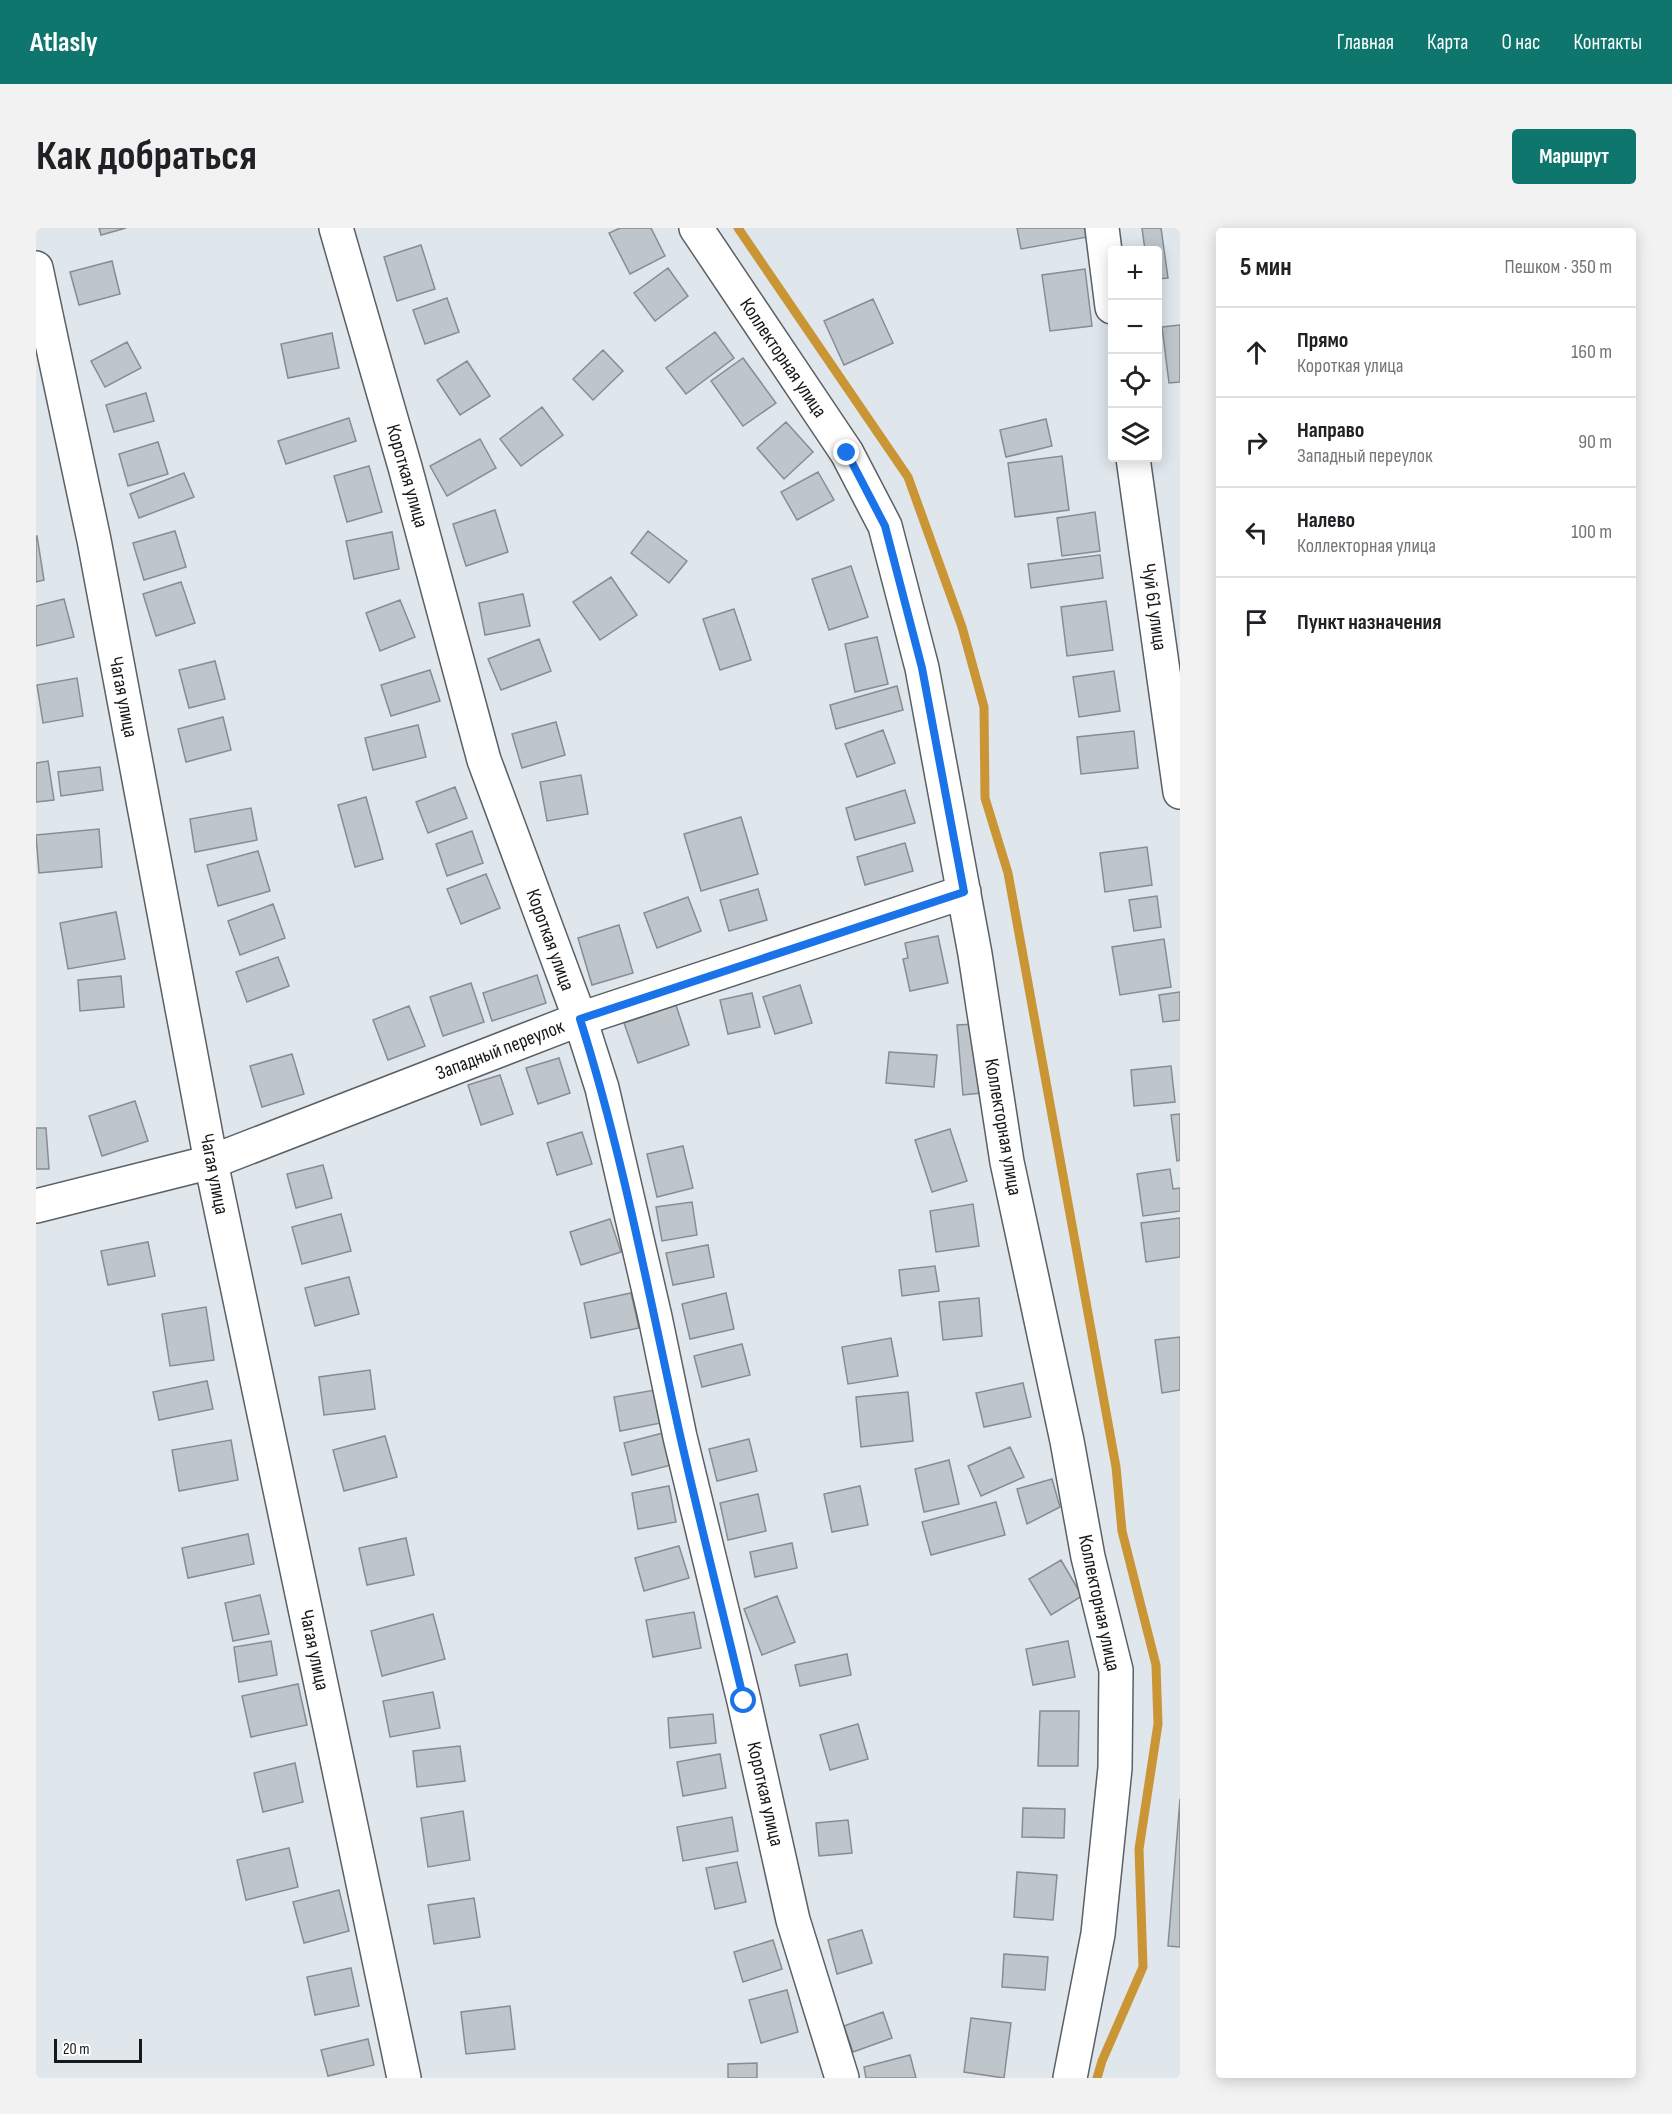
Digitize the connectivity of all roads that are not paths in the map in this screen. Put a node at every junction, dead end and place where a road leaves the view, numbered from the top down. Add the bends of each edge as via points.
1 (336, 228) edge
2 (696, 228) edge
3 (1102, 228) edge
4 (36, 268) edge
5 (1112, 300) edge
6 (1134, 462) edge
7 (1180, 792) edge
8 (964, 892) junction
9 (580, 1019) junction
10 (211, 1162) junction
11 (36, 1206) edge
12 (404, 2078) edge
13 (842, 2078) edge
14 (1070, 2078) edge

1 - 9 street, Короткая улица via 484,760
2 - 8 street, Коллекторная улица via 847,453 885,526 922,668
3 - 5 street
4 - 10 street, Чагая улица via 94,540
6 - 7 street, Чуй 61 улица
8 - 9 street, Западный переулок
8 - 14 street, Коллекторная улица via 1007,1162 1088,1557 1116,1670 1115,1768 1098,1934
9 - 10 street, Западный переулок
9 - 13 street, Короткая улица via 602,1088 793,1920
10 - 11 street, Западный переулок
10 - 12 street, Чагая улица

